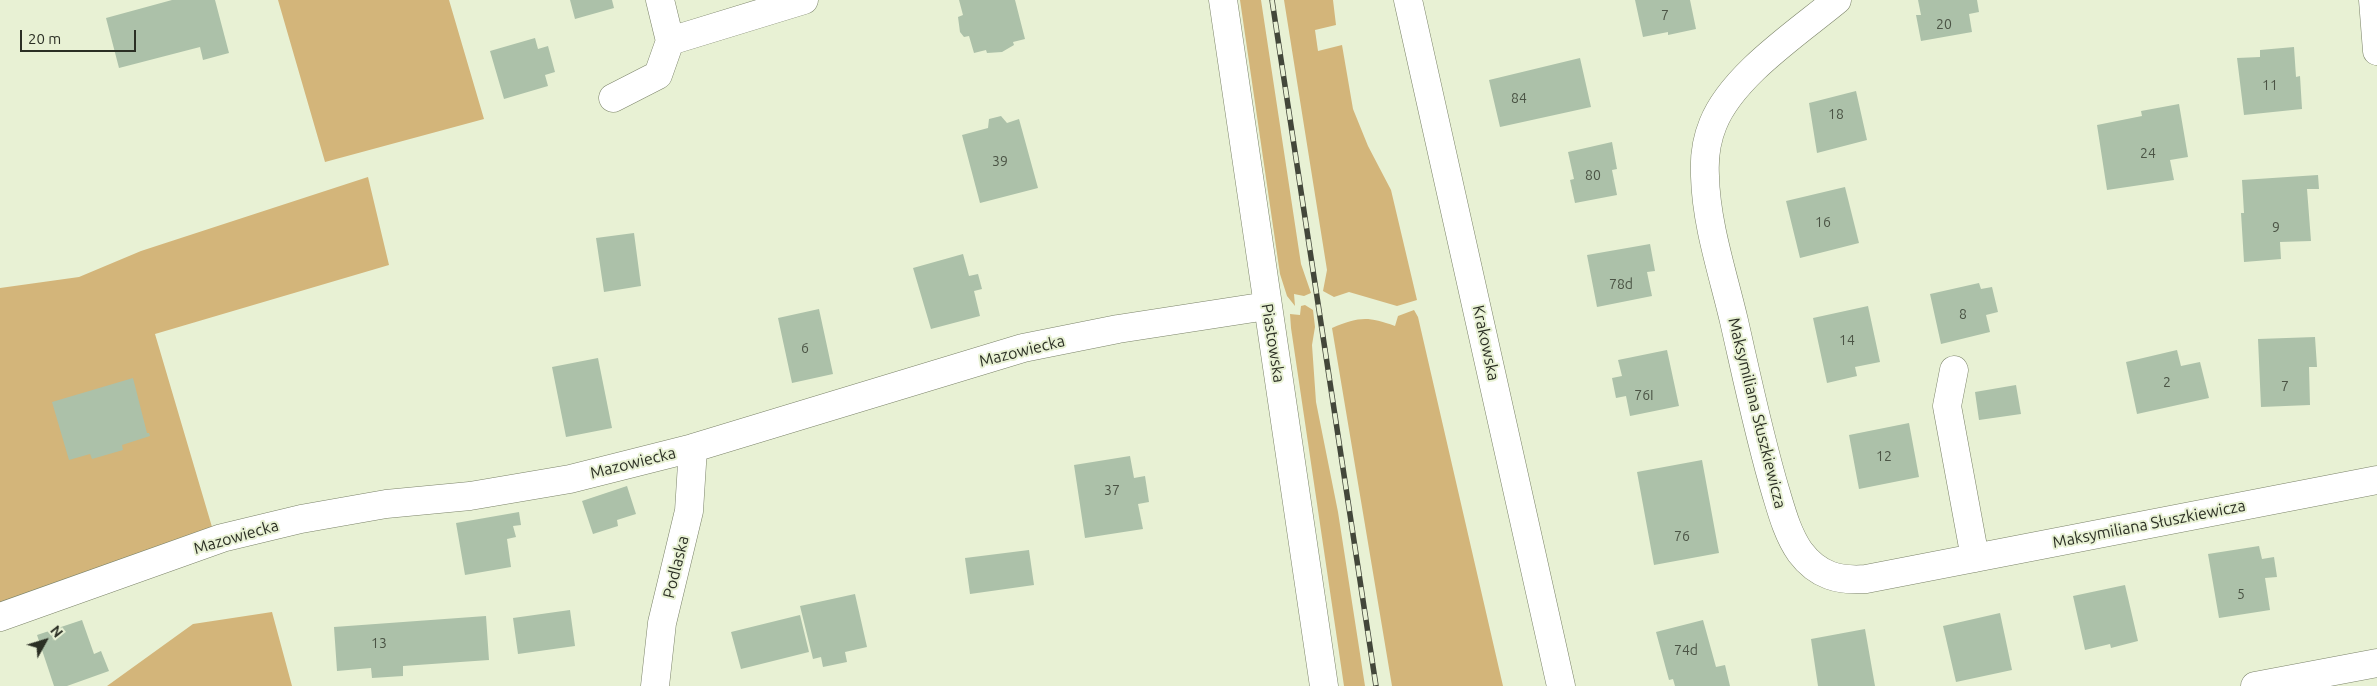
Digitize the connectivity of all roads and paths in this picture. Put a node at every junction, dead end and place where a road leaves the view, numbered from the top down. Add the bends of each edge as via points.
1 (660, 0) edge
2 (804, 0) edge
3 (1222, 0) edge
4 (1408, 0) edge
5 (1837, 0) edge
6 (2373, 0) edge
7 (670, 41) junction
8 (2377, 51) edge
9 (614, 98) dead end
10 (1267, 306) junction
11 (1954, 370) dead end
12 (693, 448) junction
13 (2377, 480) edge
14 (1975, 558) junction
15 (0, 617) edge
16 (2377, 663) edge
17 (655, 686) edge
18 (1324, 686) edge
19 (1561, 686) edge
20 (2255, 686) edge

1 - 7 street
2 - 7 street
3 - 10 street, Piastowska
4 - 19 street, Krakowska
5 - 14 street, Maksymiliana Słuszkiewicza via 1753,70 1729,95 1712,124 1706,150 1705,177 1711,221 1766,461 1786,525 1800,552 1821,572 1844,580 1866,580
6 - 8 street
7 - 9 street via 658,75
10 - 12 street, Mazowiecka via 1118,329 1023,348
10 - 18 street, Piastowska
11 - 14 street via 1947,406
12 - 15 street, Mazowiecka via 570,479 470,496 386,504 231,536
12 - 17 street, Podlaska via 689,511 662,623
13 - 14 street, Maksymiliana Słuszkiewicza
16 - 20 street

